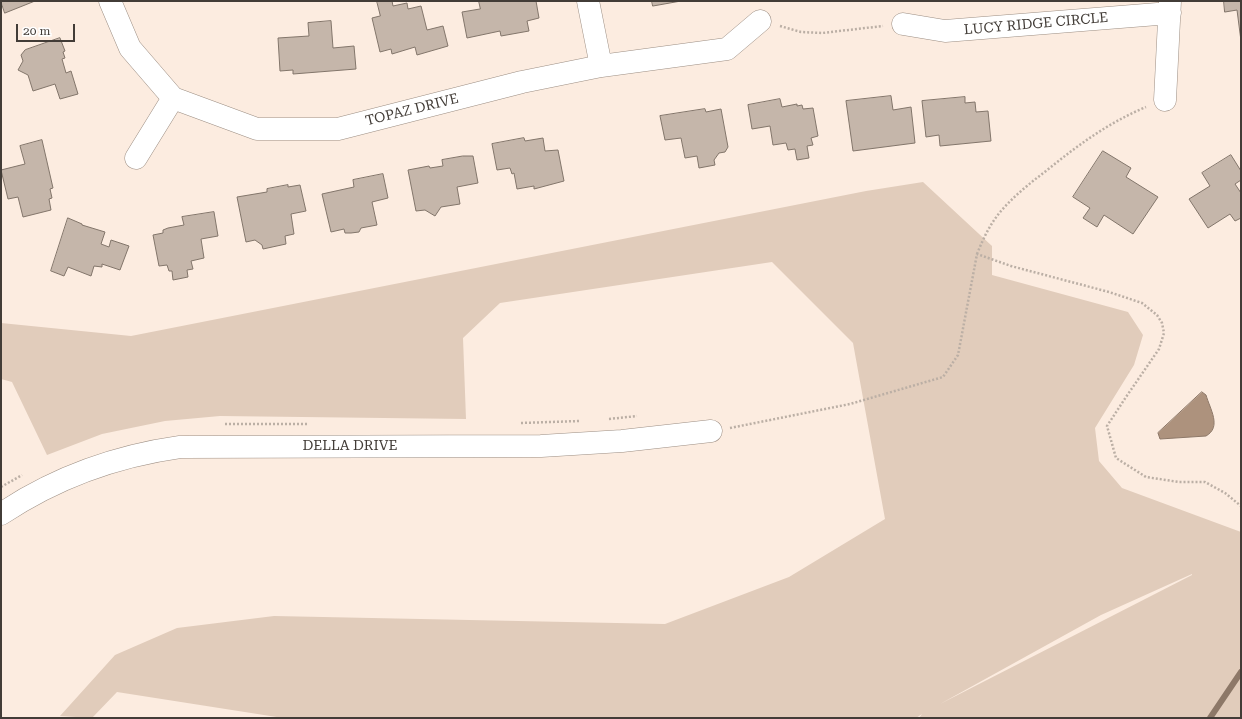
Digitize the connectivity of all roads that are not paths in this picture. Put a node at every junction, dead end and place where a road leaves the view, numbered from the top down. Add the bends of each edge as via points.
1 (110, 1) edge
2 (588, 1) edge
3 (1170, 7) edge
4 (760, 21) road end
5 (903, 24) road end
6 (600, 66) junction
7 (173, 98) junction
8 (1165, 100) road end
9 (136, 158) dead end
10 (712, 431) road end
11 (1, 514) edge

1 - 7 street, TOPAZ DRIVE via 130,48
2 - 6 street
3 - 5 street, LUCY RIDGE CIRCLE via 945,31
3 - 8 street
4 - 6 street, TOPAZ DRIVE via 727,49
6 - 7 street, TOPAZ DRIVE via 522,82 338,129 257,129
7 - 9 street
10 - 11 street, DELLA DRIVE via 622,441 541,446 180,446 111,461 51,486

